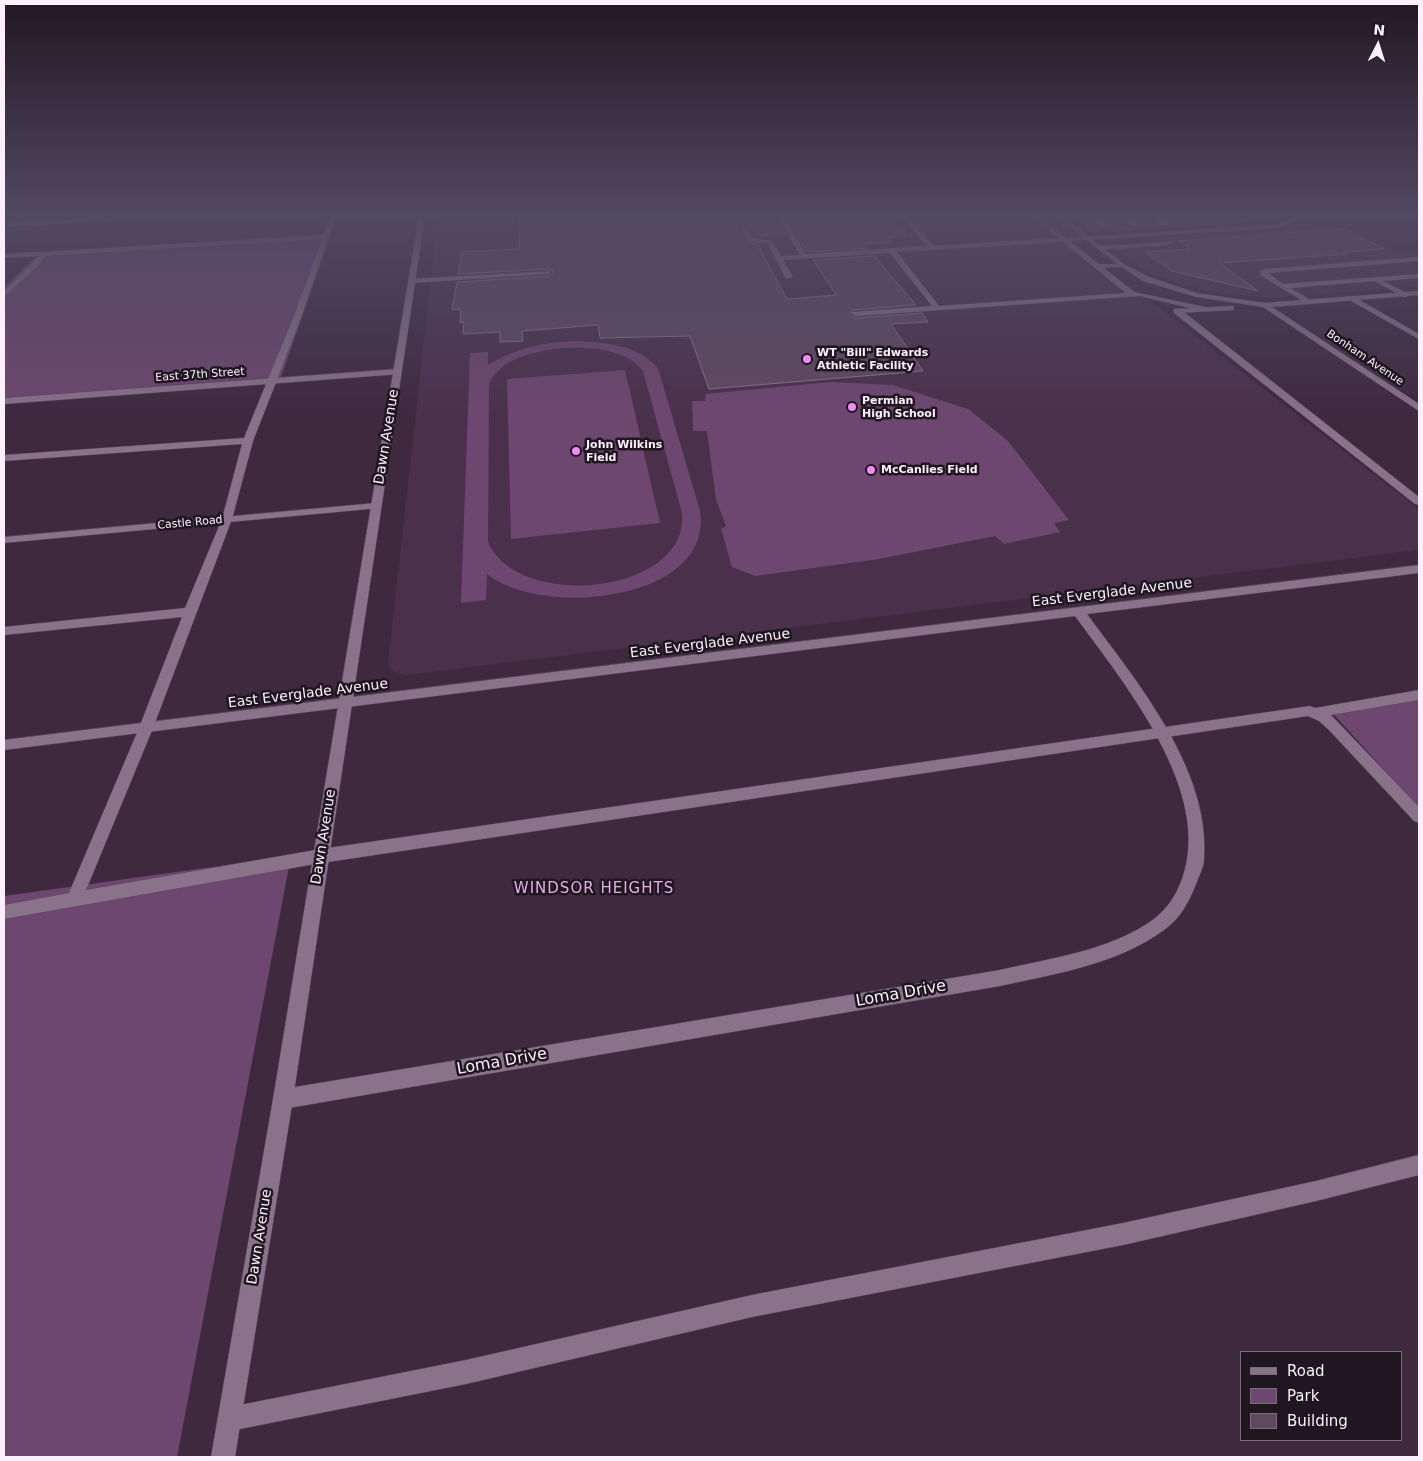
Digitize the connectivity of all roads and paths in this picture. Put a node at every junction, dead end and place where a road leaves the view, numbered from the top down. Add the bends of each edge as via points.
1 (15, 284) edge
2 (309, 284) edge
3 (411, 284) edge
4 (919, 284) edge
5 (1120, 284) edge
6 (1161, 284) edge
7 (1279, 284) edge
8 (1306, 284) edge
9 (1384, 284) edge
10 (1282, 286) junction
11 (4, 294) edge
12 (1132, 294) junction
13 (1419, 294) edge
14 (1404, 295) junction
15 (1354, 298) junction
16 (1308, 302) junction
17 (1265, 305) junction
18 (937, 308) junction
19 (1202, 310) junction
20 (856, 314) dead end
21 (1419, 338) edge
22 (397, 372) junction
23 (273, 381) junction
24 (4, 401) edge
25 (1419, 408) edge
26 (248, 441) junction
27 (4, 458) edge
28 (1419, 502) edge
29 (376, 506) junction
30 (227, 520) junction
31 (4, 540) edge
32 (1419, 570) edge
33 (190, 612) junction
34 (1079, 612) junction
35 (4, 631) edge
36 (1419, 695) edge
37 (345, 705) junction
38 (1313, 713) junction
39 (146, 728) junction
40 (1160, 732) junction
41 (4, 745) edge
42 (1419, 817) edge
43 (321, 856) junction
44 (74, 900) junction
45 (4, 912) edge
46 (283, 1099) junction
47 (1419, 1165) edge
48 (230, 1419) junction
49 (223, 1457) edge

1 - 11 street
2 - 23 street
3 - 22 street, Dawn Avenue
4 - 18 street
5 - 12 street
6 - 17 street, Bonham Avenue via 1215,299
7 - 10 street
8 - 10 street
9 - 14 street
10 - 16 street
12 - 18 street
12 - 19 street
13 - 14 street
14 - 15 street
15 - 16 street
15 - 21 street
16 - 17 street
17 - 19 street
17 - 25 street, Bonham Avenue
18 - 20 street
19 - 28 street via 1177,311
22 - 23 street, East 37th Street
22 - 29 street, Dawn Avenue
23 - 24 street, East 37th Street
23 - 26 street
26 - 27 street
26 - 30 street
29 - 30 street, Castle Road
29 - 37 street, Dawn Avenue
30 - 31 street, Castle Road
30 - 33 street
32 - 34 street, East Everglade Avenue
33 - 35 street
33 - 39 street
34 - 37 street, East Everglade Avenue
34 - 40 street, Loma Drive
36 - 38 street
37 - 39 street, East Everglade Avenue
37 - 43 street, Dawn Avenue
38 - 40 street via 1293,712
38 - 42 street via 1334,726
39 - 41 street, East Everglade Avenue
39 - 44 street
40 - 43 street
40 - 46 street, Loma Drive via 1181,768 1193,800 1198,824 1198,855 1191,883 1175,910 1156,927 1124,944 1075,961 1000,978
43 - 44 street
43 - 46 street, Dawn Avenue
44 - 45 street
46 - 48 street, Dawn Avenue
47 - 48 street via 1123,1234 752,1306 466,1372
48 - 49 street, Dawn Avenue

